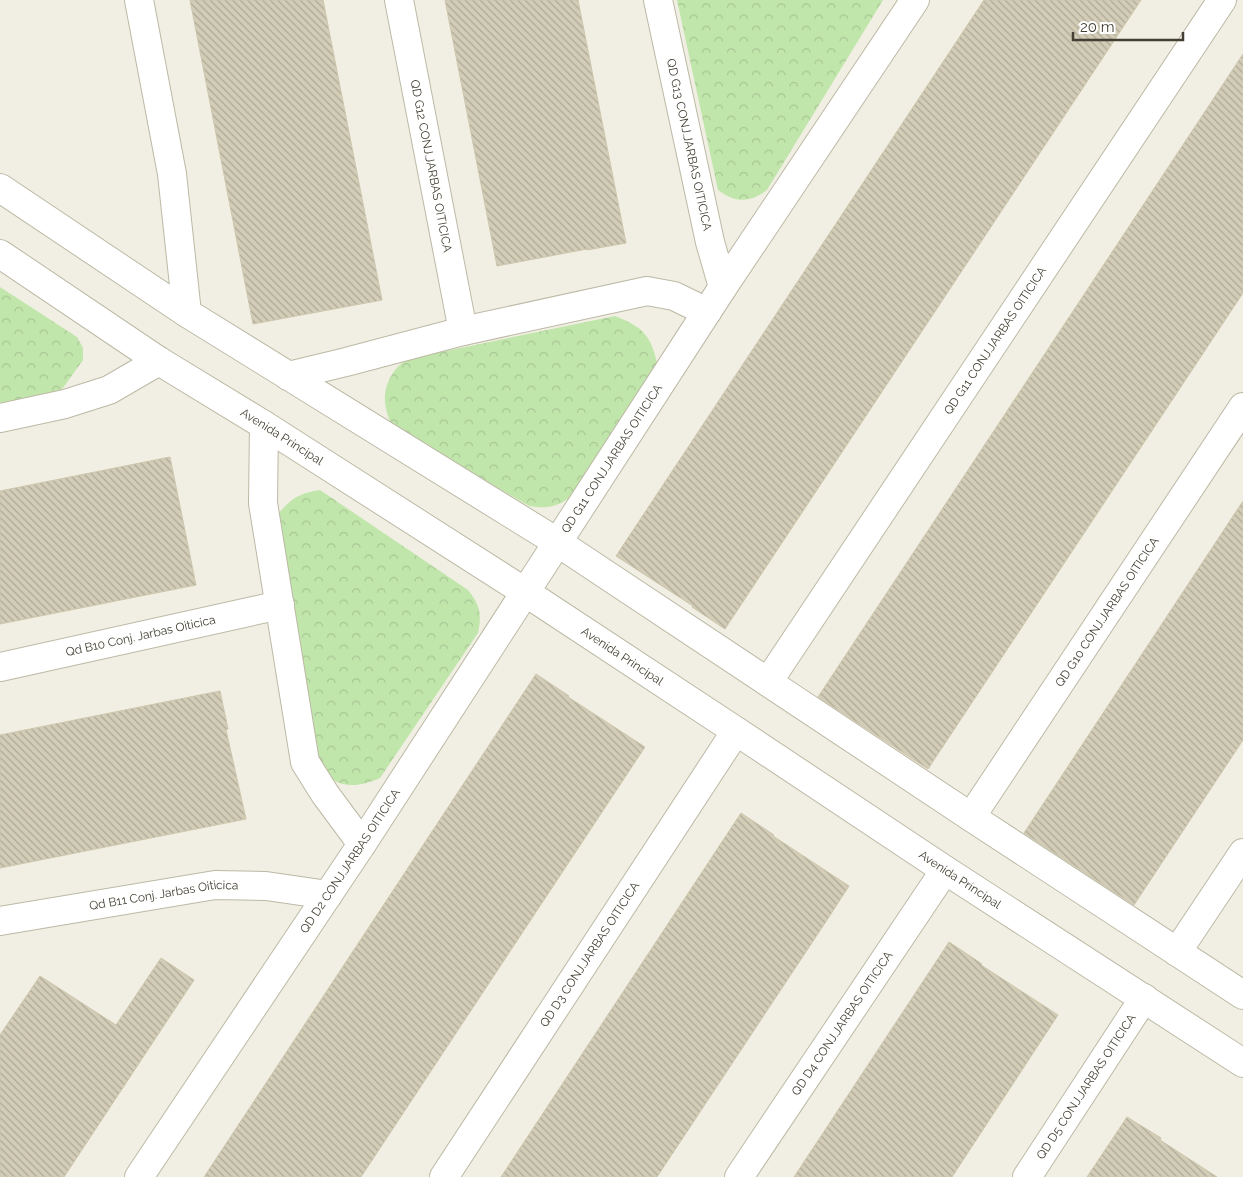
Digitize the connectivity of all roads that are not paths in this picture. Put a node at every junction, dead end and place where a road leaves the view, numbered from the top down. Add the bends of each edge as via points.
1 (139, 0) edge
2 (399, 0) edge
3 (658, 0) edge
4 (915, 0) edge
5 (1222, 0) edge
6 (0, 188) edge
7 (0, 254) edge
8 (723, 287) junction
9 (707, 312) junction
10 (187, 313) junction
11 (463, 331) junction
12 (159, 360) junction
13 (288, 376) junction
14 (1243, 407) edge
15 (0, 418) edge
16 (264, 425) junction
17 (557, 542) junction
18 (524, 592) junction
19 (280, 605) junction
20 (0, 667) edge
21 (768, 682) junction
22 (736, 731) junction
23 (971, 817) junction
24 (362, 844) junction
25 (1243, 853) edge
26 (945, 870) junction
27 (328, 895) junction
28 (0, 921) edge
29 (1178, 952) junction
30 (1243, 995) edge
31 (1144, 998) junction
32 (1243, 1063) edge
33 (139, 1177) edge
34 (444, 1177) edge
35 (739, 1177) edge
36 (1027, 1177) edge

1 - 10 street via 172,174
2 - 11 street, QD G12 CONJ.JARBAS OITICICA
3 - 8 street, QD G13 CONJ.JARBAS OITICICA via 710,242
4 - 8 street, QD G11 CONJ.JARBAS OITICICA
5 - 21 street, QD G11 CONJ.JARBAS OITICICA
6 - 10 street
7 - 12 street, Avenida Principal
8 - 9 street, QD G11 CONJ.JARBAS OITICICA
9 - 11 street via 674,296 647,291
9 - 17 street, QD G11 CONJ.JARBAS OITICICA
10 - 13 street
11 - 13 street
12 - 15 street via 109,390 65,404
12 - 16 street, Avenida Principal
13 - 17 street
14 - 23 street, QD G10 CONJ.JARBAS OITICICA
16 - 18 street, Avenida Principal
16 - 19 street via 263,503
17 - 18 street, QD D2 CONJ.JARBAS OITICICA
17 - 21 street
18 - 22 street, Avenida Principal
18 - 24 street, QD D2 CONJ.JARBAS OITICICA
19 - 20 street, Qd B10 Conj. Jarbas Oiticica
19 - 24 street via 306,762
21 - 23 street
22 - 26 street, Avenida Principal
22 - 34 street, QD D3 CONJ.JARBAS OITICICA
23 - 29 street
24 - 27 street, QD D2 CONJ.JARBAS OITICICA
25 - 29 street
26 - 31 street, Avenida Principal
26 - 35 street, QD D4 CONJ.JARBAS OITICICA
27 - 28 street, Qd B11 Conj. Jarbas Oiticica via 266,886 216,885
27 - 33 street, QD D2 CONJ.JARBAS OITICICA
29 - 30 street
31 - 32 street, Avenida Principal
31 - 36 street, QD D5 CONJ.JARBAS OITICICA

